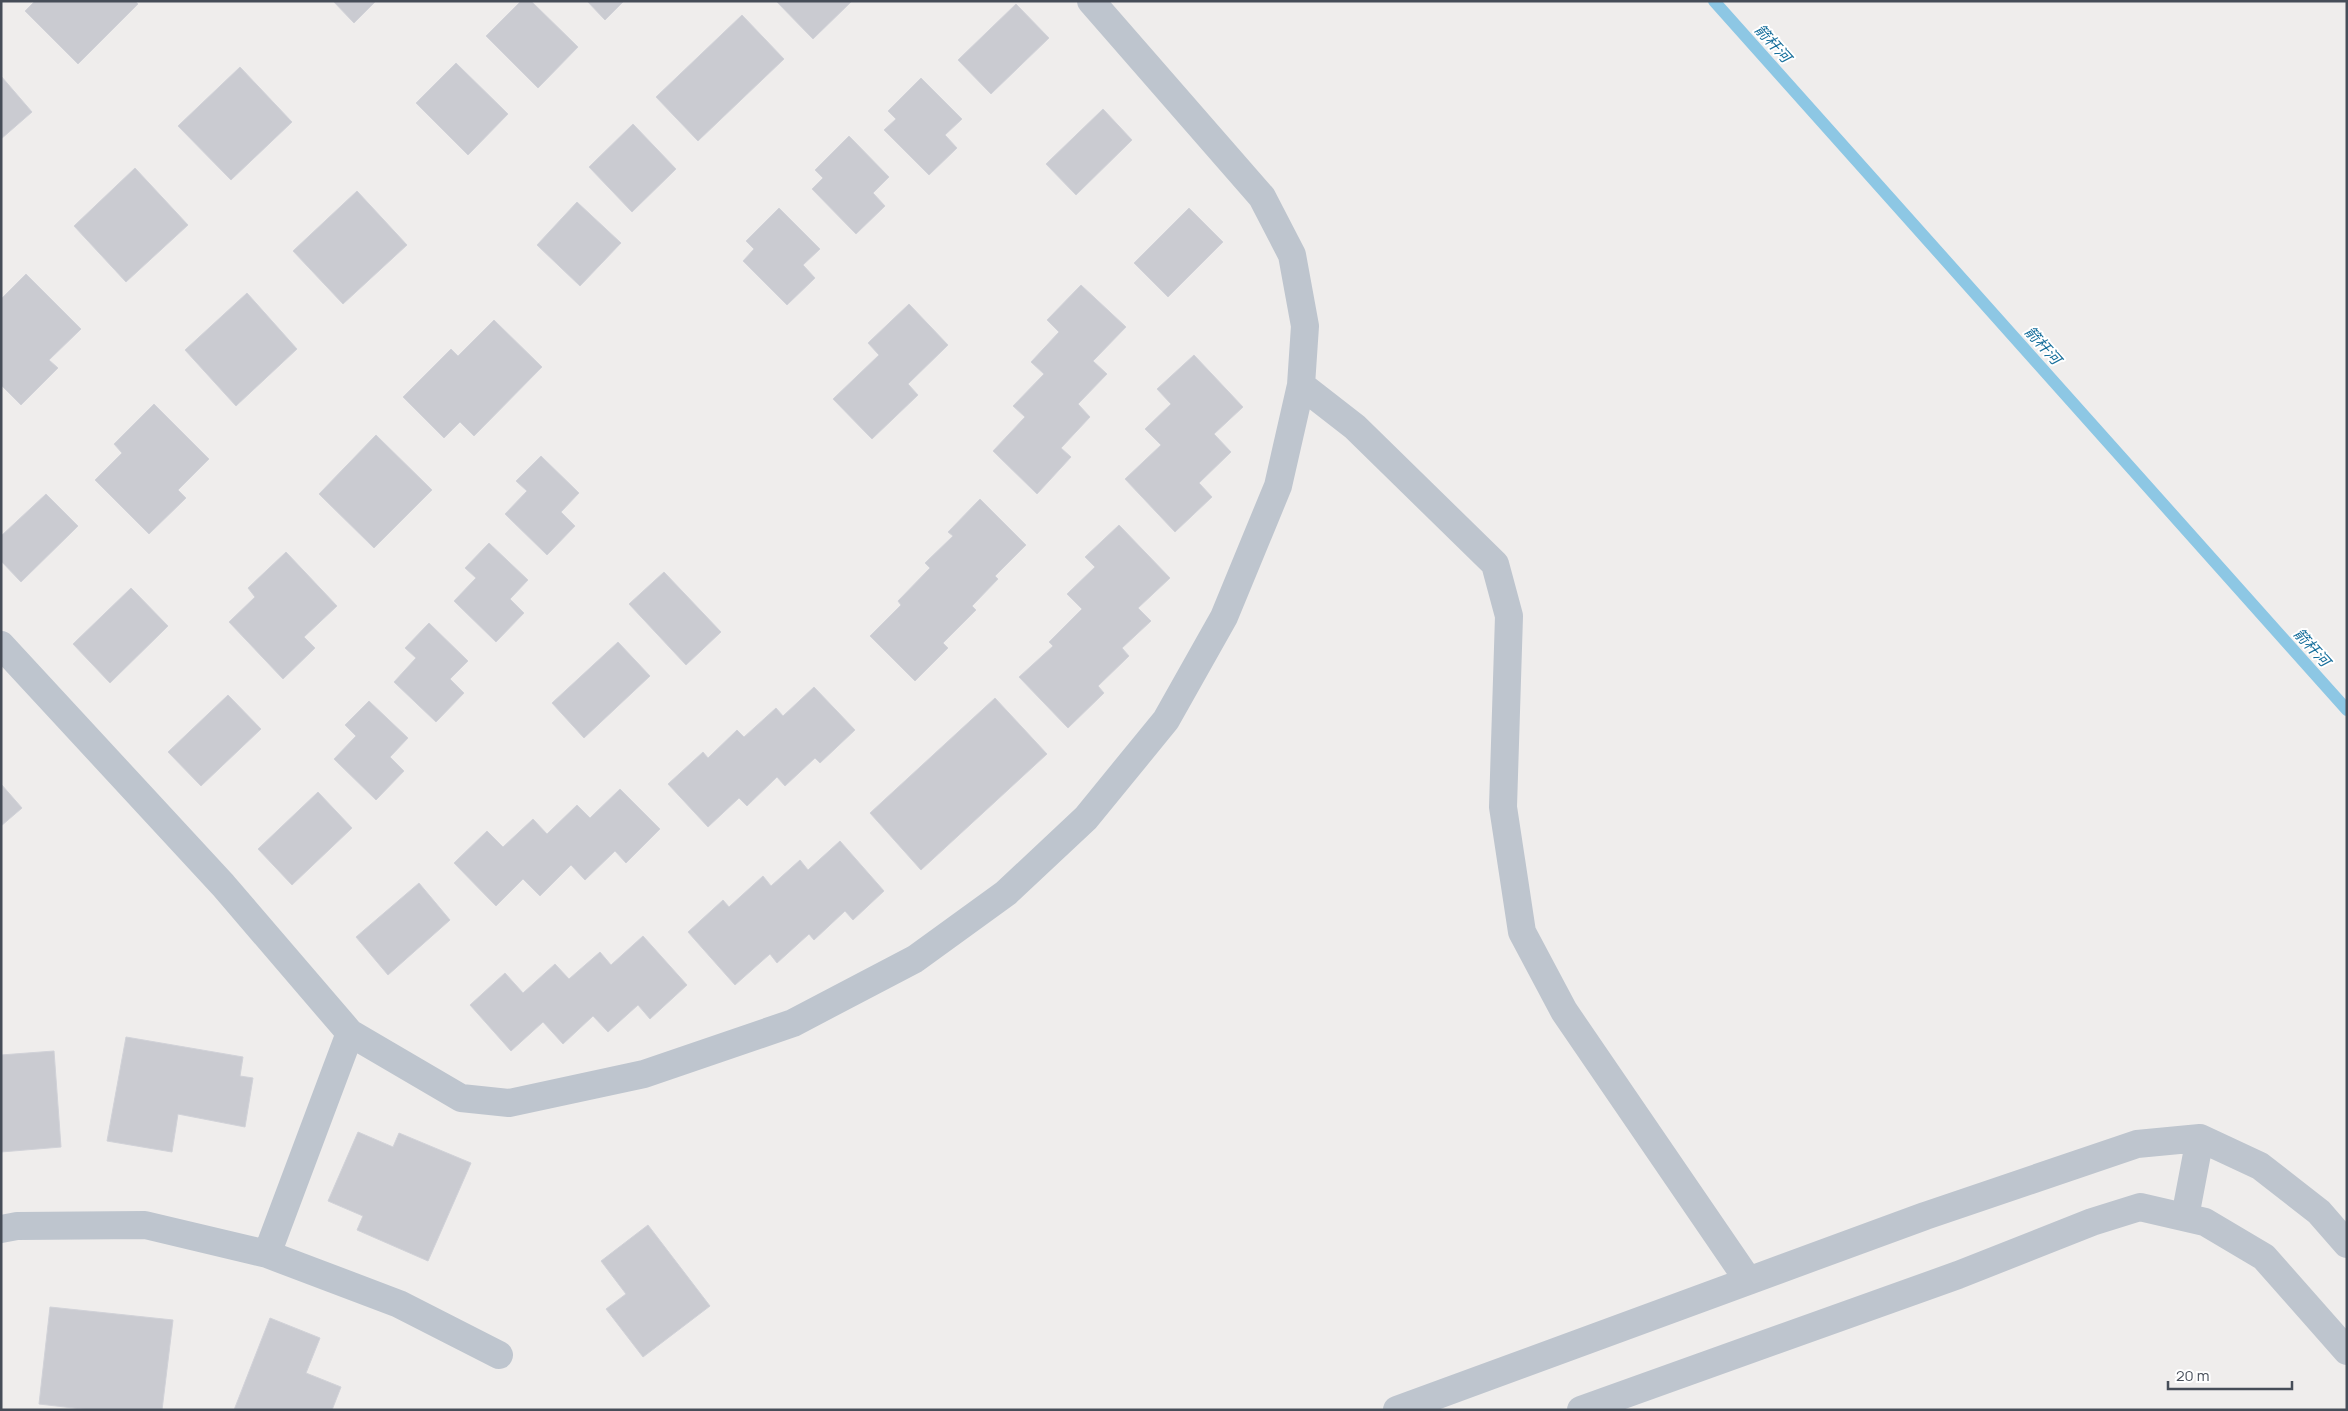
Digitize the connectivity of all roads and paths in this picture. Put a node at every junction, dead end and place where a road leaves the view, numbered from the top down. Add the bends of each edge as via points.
1 (1090, 1) edge
2 (1301, 385) junction
3 (1, 645) edge
4 (350, 1033) junction
5 (2200, 1138) junction
6 (2185, 1218) junction
7 (1, 1229) edge
8 (2347, 1244) edge
9 (267, 1254) junction
10 (1748, 1280) junction
11 (2347, 1351) edge
12 (499, 1355) dead end
13 (1397, 1410) edge
14 (1581, 1410) edge

1 - 2 street via 1262,197 1292,256 1305,326
2 - 4 street via 1278,486 1224,617 1166,720 1072,832 1006,893 915,959 793,1023 644,1074 509,1103 461,1098
2 - 10 street via 1355,427 1495,564 1509,616 1503,807 1522,932 1564,1011
3 - 4 street via 223,885
4 - 9 street
5 - 6 street
5 - 8 street via 2260,1166 2319,1212
5 - 10 street via 2137,1144
6 - 11 street via 2205,1222 2264,1257
6 - 14 street via 2140,1207 2092,1222 1958,1275
7 - 9 street via 17,1226 145,1225
9 - 12 street via 399,1304
10 - 13 street

